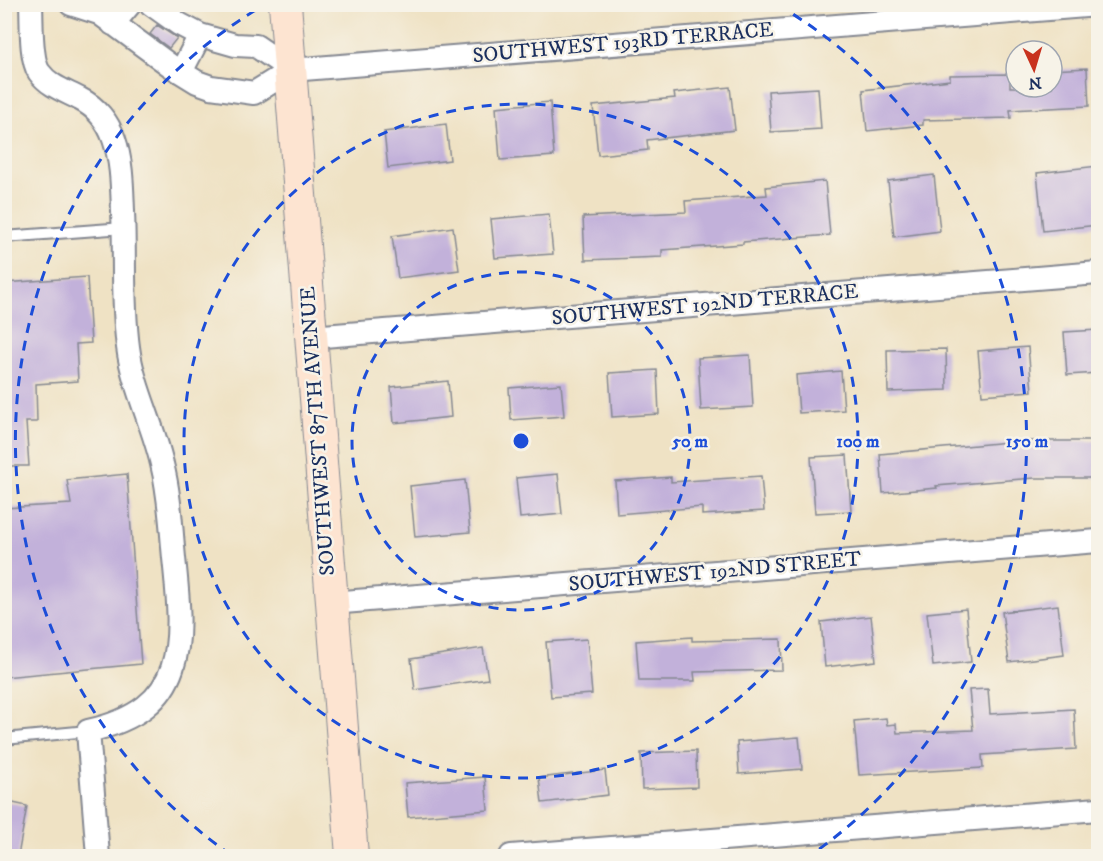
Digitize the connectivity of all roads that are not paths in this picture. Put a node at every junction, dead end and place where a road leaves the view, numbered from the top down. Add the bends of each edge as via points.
1 (31, 4) edge
2 (71, 4) edge
3 (130, 4) edge
4 (151, 4) edge
5 (285, 4) edge
6 (1098, 5) edge
7 (113, 24) junction
8 (200, 35) junction
9 (291, 70) junction
10 (181, 72) junction
11 (124, 228) junction
12 (4, 237) edge
13 (1098, 273) edge
14 (311, 337) junction
15 (1098, 541) edge
16 (331, 603) junction
17 (88, 731) junction
18 (4, 739) edge
19 (1098, 809) edge
20 (98, 856) edge
21 (352, 856) edge
22 (511, 856) edge

1 - 11 street via 39,72 57,89 91,106 111,133 121,174
2 - 7 street via 99,13
3 - 7 street
4 - 8 street
5 - 9 street, SOUTHWEST 87TH AVENUE
6 - 9 street, SOUTHWEST 193RD TERRACE
7 - 10 street
8 - 9 street via 235,45 256,46
8 - 10 street
9 - 10 street via 255,93 211,87
9 - 14 street, SOUTHWEST 87TH AVENUE
11 - 12 lane
11 - 17 street via 128,347 165,476 180,614 179,641 171,673 152,699 112,726
13 - 14 street, SOUTHWEST 192ND TERRACE
14 - 16 street, SOUTHWEST 87TH AVENUE
15 - 16 street, SOUTHWEST 192ND STREET
16 - 21 street, SOUTHWEST 87TH AVENUE
17 - 18 lane
17 - 20 street
19 - 22 street

